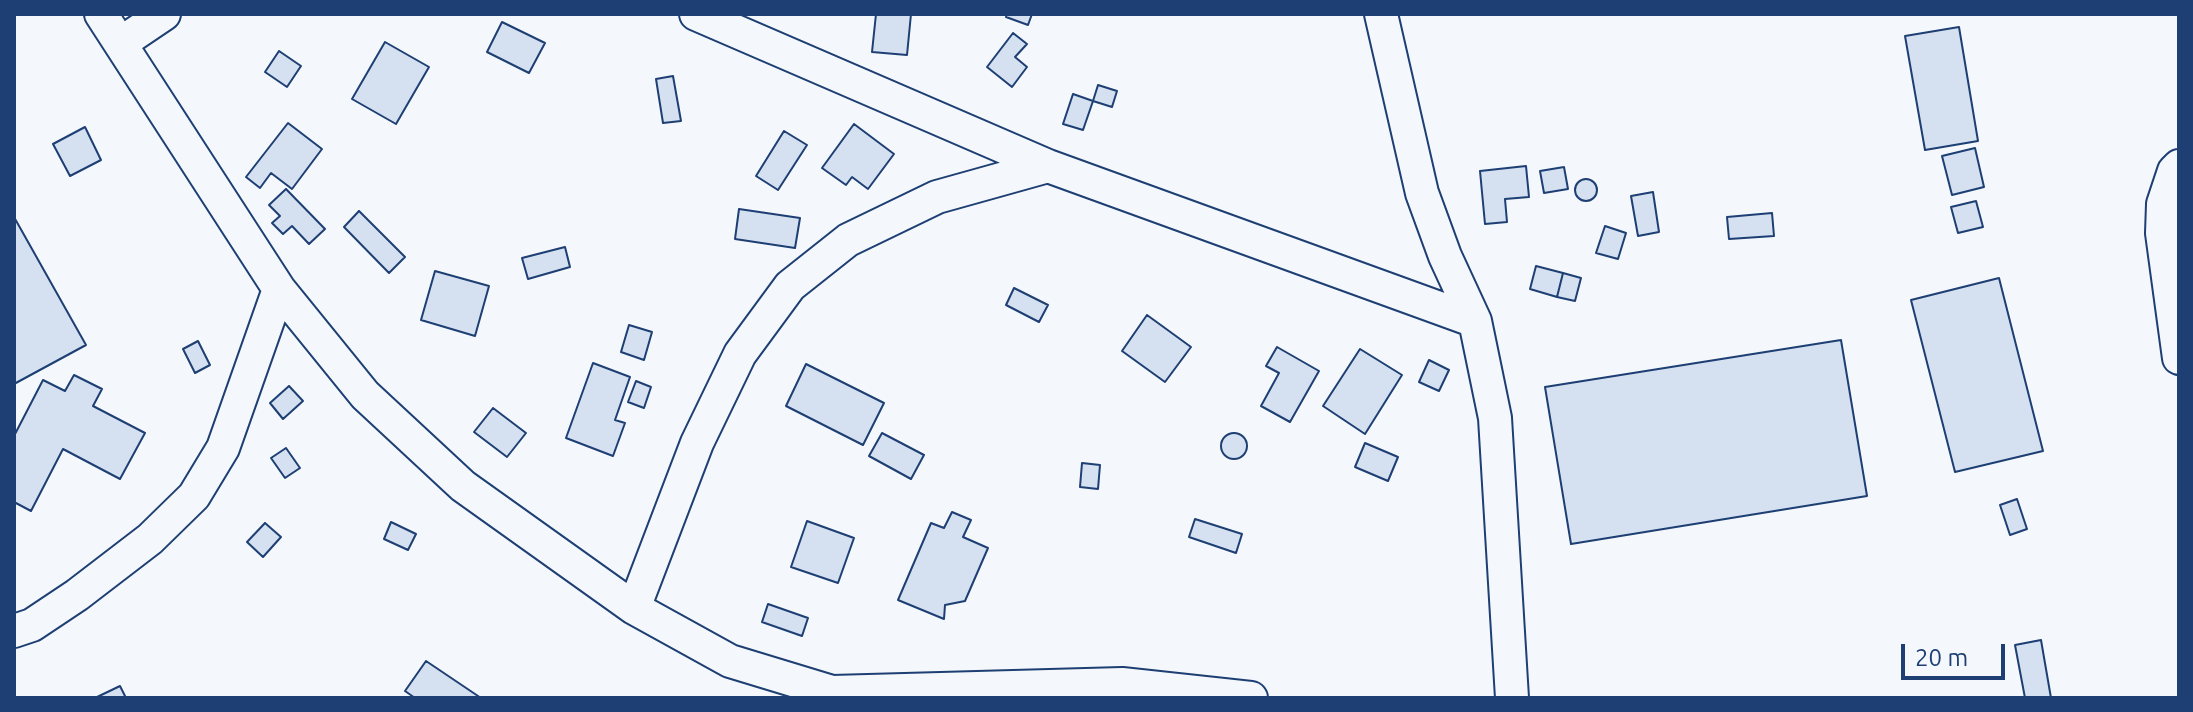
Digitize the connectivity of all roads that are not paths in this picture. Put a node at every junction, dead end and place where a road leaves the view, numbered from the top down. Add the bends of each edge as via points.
1 (101, 14) edge
2 (164, 14) edge
3 (696, 14) edge
4 (1381, 14) edge
5 (121, 43) junction
6 (1048, 166) junction
7 (2179, 166) edge
8 (279, 289) junction
9 (1475, 321) junction
10 (2179, 358) edge
11 (634, 608) junction
12 (14, 631) edge
13 (833, 695) edge
14 (1251, 698) edge
15 (1512, 698) edge

1 - 5 street
2 - 5 street
3 - 6 street
4 - 9 street via 1422,193
5 - 8 street
6 - 9 street
6 - 11 street via 937,197 848,240 790,286 740,354 697,443
7 - 10 street via 2163,204 2162,233
8 - 11 street via 365,395 463,486
8 - 12 street via 223,448 194,496 150,539 77,595
9 - 15 street via 1495,418
11 - 13 street via 730,661
13 - 14 street via 1122,684

